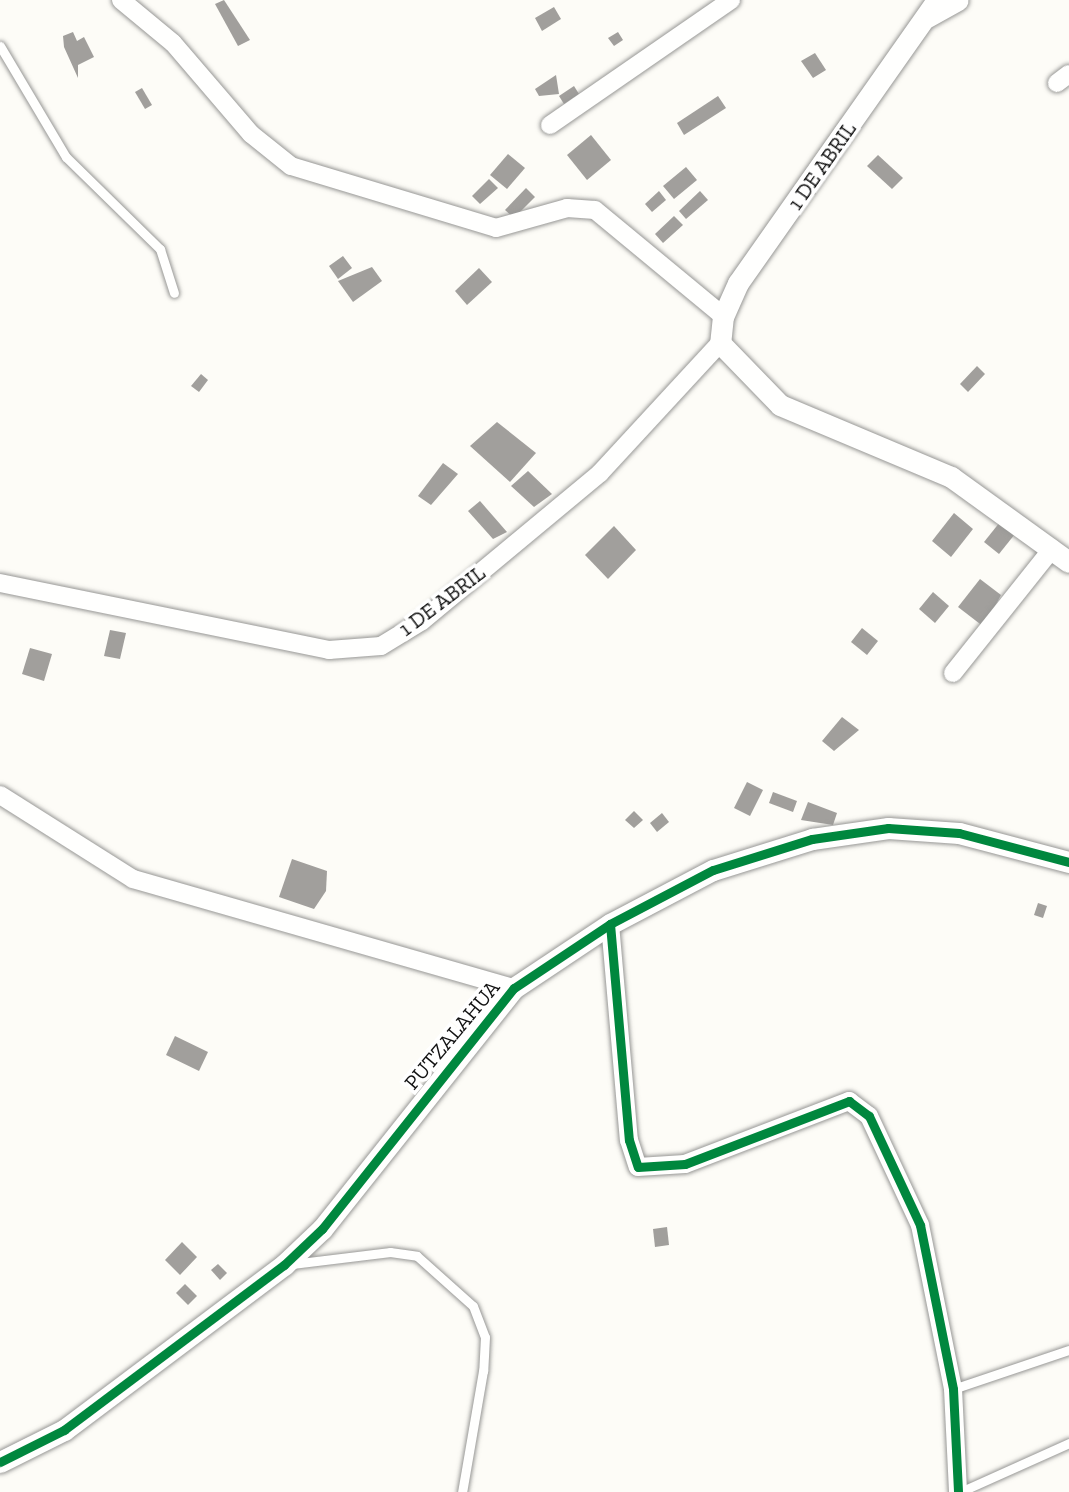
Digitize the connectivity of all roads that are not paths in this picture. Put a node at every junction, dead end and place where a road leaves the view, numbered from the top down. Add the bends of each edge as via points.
1 (121, 0) edge
2 (731, 0) edge
3 (958, 0) edge
4 (931, 9) edge
5 (0, 46) edge
6 (550, 125) dead end
7 (174, 293) dead end
8 (723, 316) junction
9 (720, 343) junction
10 (1052, 548) junction
11 (1069, 562) edge
12 (0, 583) edge
13 (953, 673) dead end
14 (0, 795) edge
15 (1069, 862) edge
16 (610, 923) junction
17 (514, 988) junction
18 (284, 1265) junction
19 (1069, 1350) edge
20 (953, 1389) junction
21 (1069, 1443) edge
22 (0, 1462) edge
23 (462, 1492) edge
24 (959, 1492) edge

1 - 8 street via 173,43 251,134 291,166 496,228 567,208 596,210
2 - 6 street
3 - 4 street, 1 DE ABRIL
4 - 8 street, 1 DE ABRIL via 738,284
5 - 7 lane via 66,157 160,250
8 - 9 street, 1 DE ABRIL
9 - 10 street via 780,405 951,477
9 - 12 street, 1 DE ABRIL via 600,473 422,621 381,646 329,650
10 - 11 street
10 - 13 street
14 - 17 street via 133,879
15 - 16 street, PUTZALAHUA via 959,833 875,830 812,839 713,870
16 - 17 street, PUTZALAHUA
16 - 20 street via 629,1140 638,1167 685,1164 849,1101 869,1116 920,1225
17 - 18 street, PUTZALAHUA via 322,1229
18 - 22 street, PUTZALAHUA via 64,1430
18 - 23 lane via 390,1252 417,1256 473,1306 485,1337 484,1371
19 - 20 lane
20 - 24 street
21 - 24 lane

